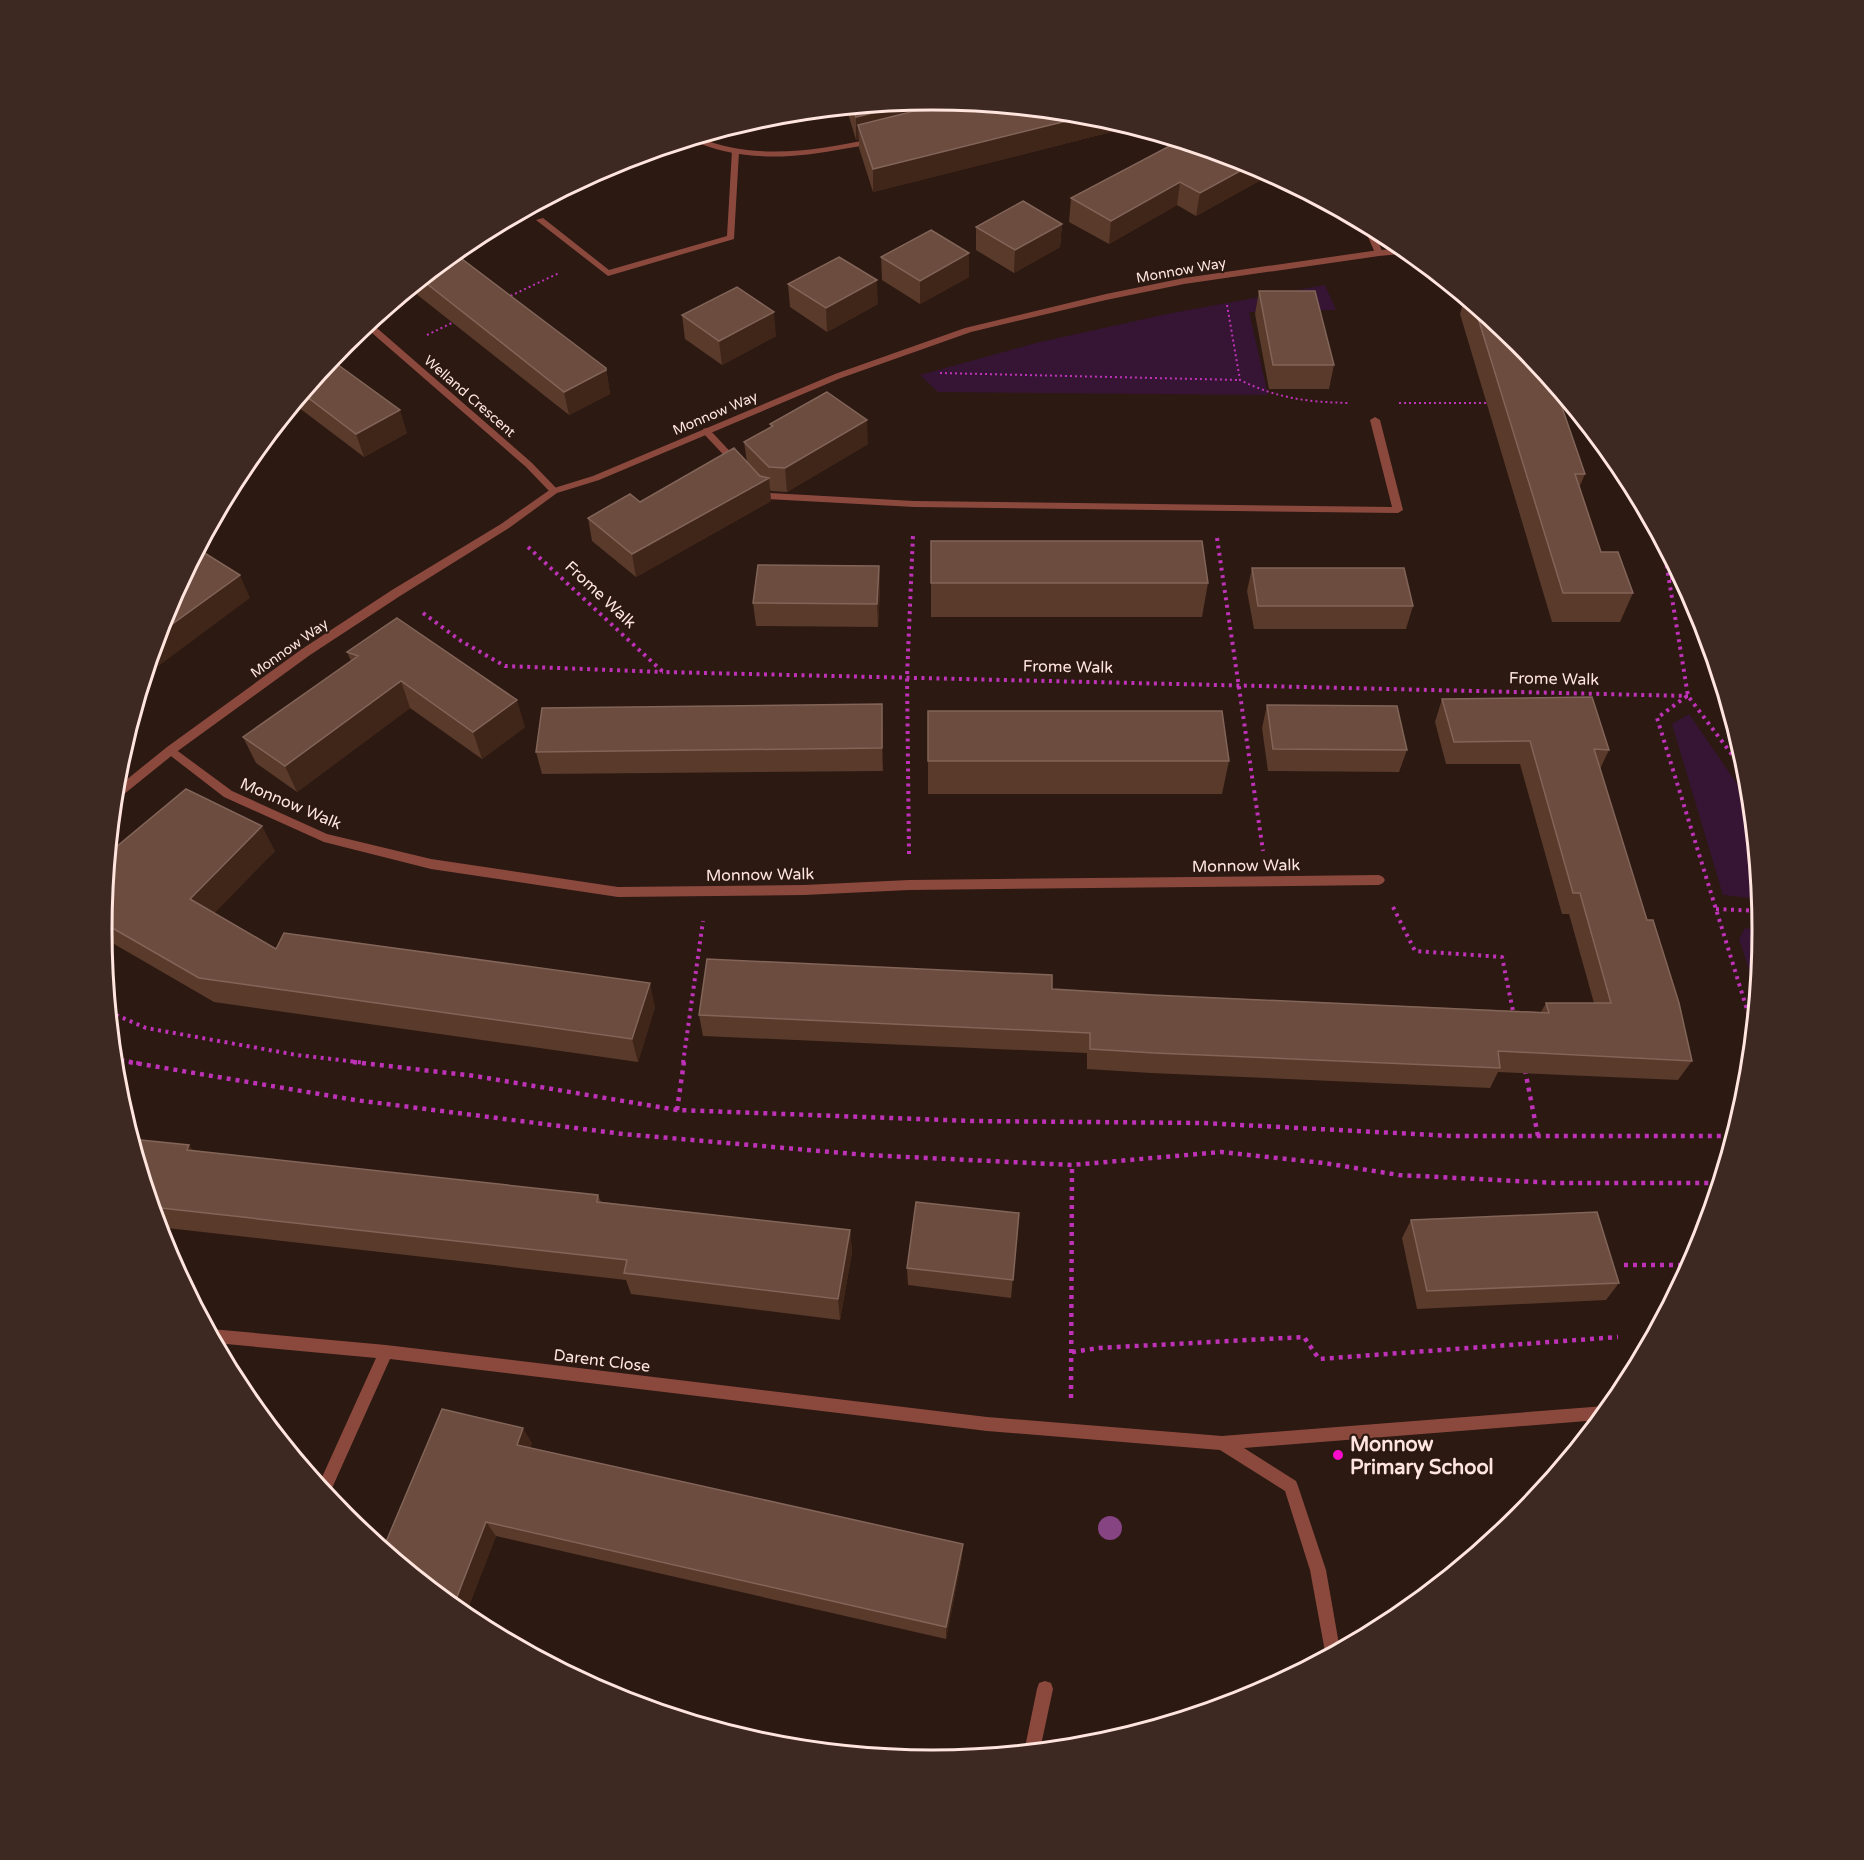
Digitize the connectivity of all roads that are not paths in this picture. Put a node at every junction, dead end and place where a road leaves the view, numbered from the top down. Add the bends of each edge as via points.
1 (886, 137) edge
2 (701, 143) edge
3 (735, 152) junction
4 (540, 220) dead end
5 (1373, 238) edge
6 (1394, 252) edge
7 (1379, 253) junction
8 (373, 330) edge
9 (1375, 420) dead end
10 (706, 431) junction
11 (554, 491) junction
12 (171, 750) junction
13 (124, 787) edge
14 (1379, 880) road end
15 (219, 1337) edge
16 (386, 1352) junction
17 (1594, 1414) edge
18 (1221, 1443) junction
19 (327, 1483) edge
20 (1332, 1646) edge
21 (1045, 1689) dead end
22 (1034, 1744) edge

1 - 3 street via 831,151
2 - 3 street
3 - 4 street via 731,237 608,273
5 - 7 street
6 - 7 street, Monnow Way
7 - 10 street, Monnow Way via 1106,297 991,325 838,376
8 - 11 street, Welland Crescent
9 - 10 street via 1398,510 914,504 767,496
10 - 11 street, Monnow Way via 596,478
11 - 12 street, Monnow Way via 306,652
12 - 13 street, Monnow Way
12 - 14 street, Monnow Walk via 228,794 324,838 431,864 618,892
15 - 16 street, Darent Close
16 - 18 street, Darent Close via 987,1424
16 - 19 street
17 - 18 street, Darent Close
18 - 20 street via 1291,1485 1318,1569
21 - 22 street

